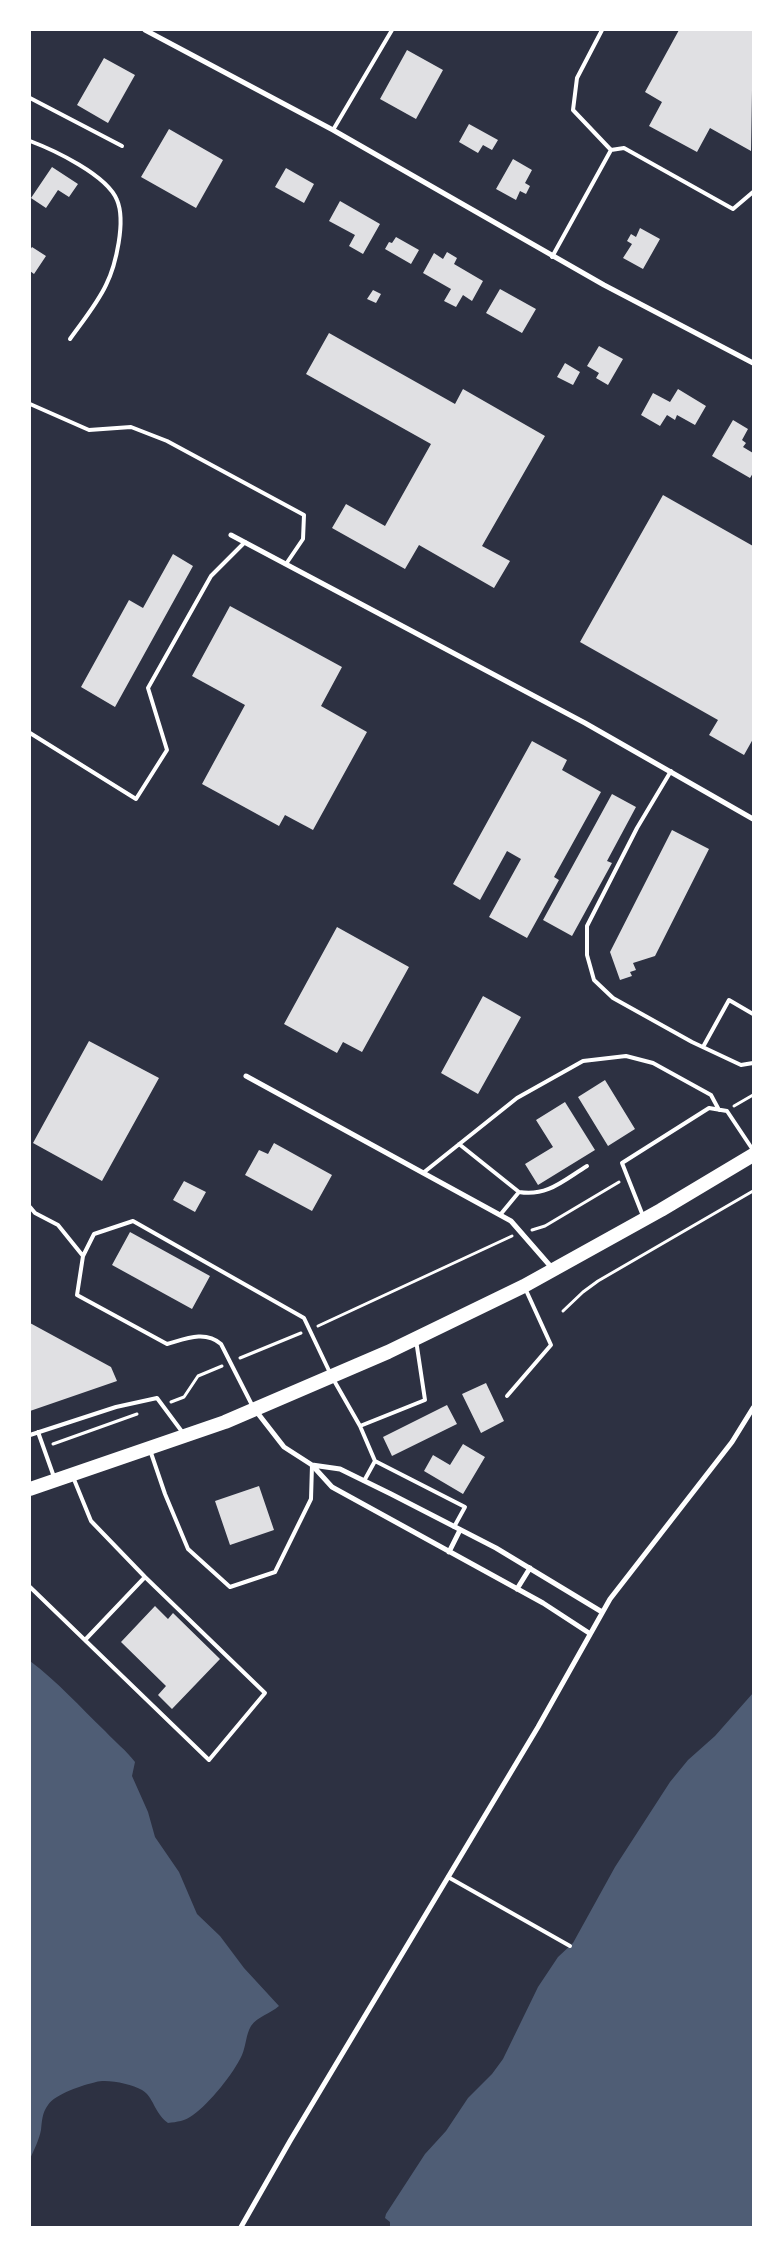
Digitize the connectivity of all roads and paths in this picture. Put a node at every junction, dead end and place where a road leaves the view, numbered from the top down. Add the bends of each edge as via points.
1 (145, 30) edge
2 (392, 30) edge
3 (602, 30) edge
4 (30, 98) edge
5 (333, 130) junction
6 (30, 141) edge
7 (122, 146) dead end
8 (611, 150) junction
9 (753, 192) edge
10 (552, 256) junction
11 (70, 339) dead end
12 (753, 363) edge
13 (30, 404) edge
14 (231, 535) dead end
15 (245, 542) junction
16 (286, 564) junction
17 (30, 733) edge
18 (671, 771) junction
19 (753, 819) edge
20 (753, 1014) edge
21 (703, 1047) junction
22 (753, 1063) edge
23 (246, 1076) dead end
24 (753, 1095) edge
25 (719, 1110) junction
26 (727, 1111) junction
27 (459, 1144) junction
28 (753, 1150) edge
29 (753, 1155) edge
30 (587, 1166) dead end
31 (423, 1173) junction
32 (626, 1176) junction
33 (753, 1191) edge
34 (519, 1192) junction
35 (30, 1207) edge
36 (500, 1215) junction
37 (644, 1220) junction
38 (521, 1233) junction
39 (82, 1256) junction
40 (554, 1270) junction
41 (524, 1286) junction
42 (563, 1311) dead end
43 (311, 1329) junction
44 (416, 1338) junction
45 (229, 1360) junction
46 (332, 1377) junction
47 (506, 1396) dead end
48 (162, 1405) junction
49 (753, 1408) edge
50 (255, 1410) junction
51 (360, 1426) junction
52 (38, 1432) junction
53 (30, 1435) edge
54 (186, 1436) junction
55 (43, 1447) junction
56 (150, 1449) junction
57 (375, 1461) junction
58 (312, 1465) junction
59 (73, 1476) junction
60 (56, 1481) junction
61 (364, 1481) junction
62 (30, 1489) edge
63 (454, 1527) junction
64 (460, 1530) junction
65 (449, 1552) junction
66 (530, 1568) junction
67 (145, 1577) junction
68 (30, 1587) edge
69 (518, 1589) junction
70 (602, 1612) junction
71 (589, 1633) junction
72 (85, 1640) junction
73 (448, 1877) junction
74 (570, 1946) dead end
75 (241, 2227) edge

1 - 5 street
2 - 5 lane
3 - 8 lane via 577,78 573,110
4 - 7 lane
5 - 10 street
6 - 11 lane via 80,166 109,188 120,211 118,244 106,285
8 - 9 lane via 624,148 733,209
8 - 10 lane
10 - 12 street
13 - 16 lane via 89,430 131,427 167,441 304,515 303,539
14 - 15 street
15 - 16 street
15 - 17 lane via 211,576 148,688 167,750 136,799
16 - 18 street
18 - 19 street
18 - 21 lane via 637,828 587,926 587,955 594,980 613,998
20 - 21 lane via 729,1000
21 - 22 lane via 741,1065
23 - 31 street
24 - 26 path
25 - 26 lane
25 - 27 lane via 712,1095 653,1063 626,1056 583,1060 517,1098
25 - 32 lane via 709,1108 622,1164
26 - 28 lane
27 - 31 lane
27 - 34 lane
29 - 37 highway
30 - 34 lane via 542,1193
31 - 36 street
32 - 37 lane
32 - 38 path via 545,1226
33 - 42 path via 598,1281
34 - 36 lane
35 - 39 lane via 58,1225
36 - 38 street
37 - 40 highway
38 - 40 street
38 - 43 path
39 - 43 lane via 94,1234 134,1221 304,1318
39 - 45 lane via 77,1295 167,1344 194,1336 215,1338
40 - 41 highway
41 - 44 highway
41 - 47 lane via 551,1345
43 - 45 path
43 - 46 lane
44 - 46 highway
44 - 51 lane via 425,1400
45 - 48 path via 198,1376 184,1397
45 - 50 lane
46 - 50 highway
46 - 51 lane
48 - 52 lane via 157,1398 116,1407
48 - 54 lane
48 - 55 path
49 - 70 street via 732,1442
50 - 54 highway
50 - 58 street via 284,1447
51 - 57 lane
52 - 53 lane
52 - 55 lane
54 - 56 highway
55 - 60 lane
56 - 58 lane via 188,1549 230,1587 274,1572 311,1499
56 - 59 highway
57 - 61 lane
57 - 63 lane via 464,1507
58 - 61 street via 340,1470
58 - 65 street via 332,1487
59 - 60 highway
59 - 67 lane via 92,1521
60 - 62 highway
61 - 63 street
63 - 64 street
64 - 65 street
64 - 66 street
65 - 69 street
66 - 69 street
66 - 70 street
67 - 72 lane
67 - 72 lane via 265,1693 209,1760
68 - 72 lane
69 - 71 street
70 - 71 street
71 - 73 street via 538,1727
73 - 74 lane
73 - 75 street

